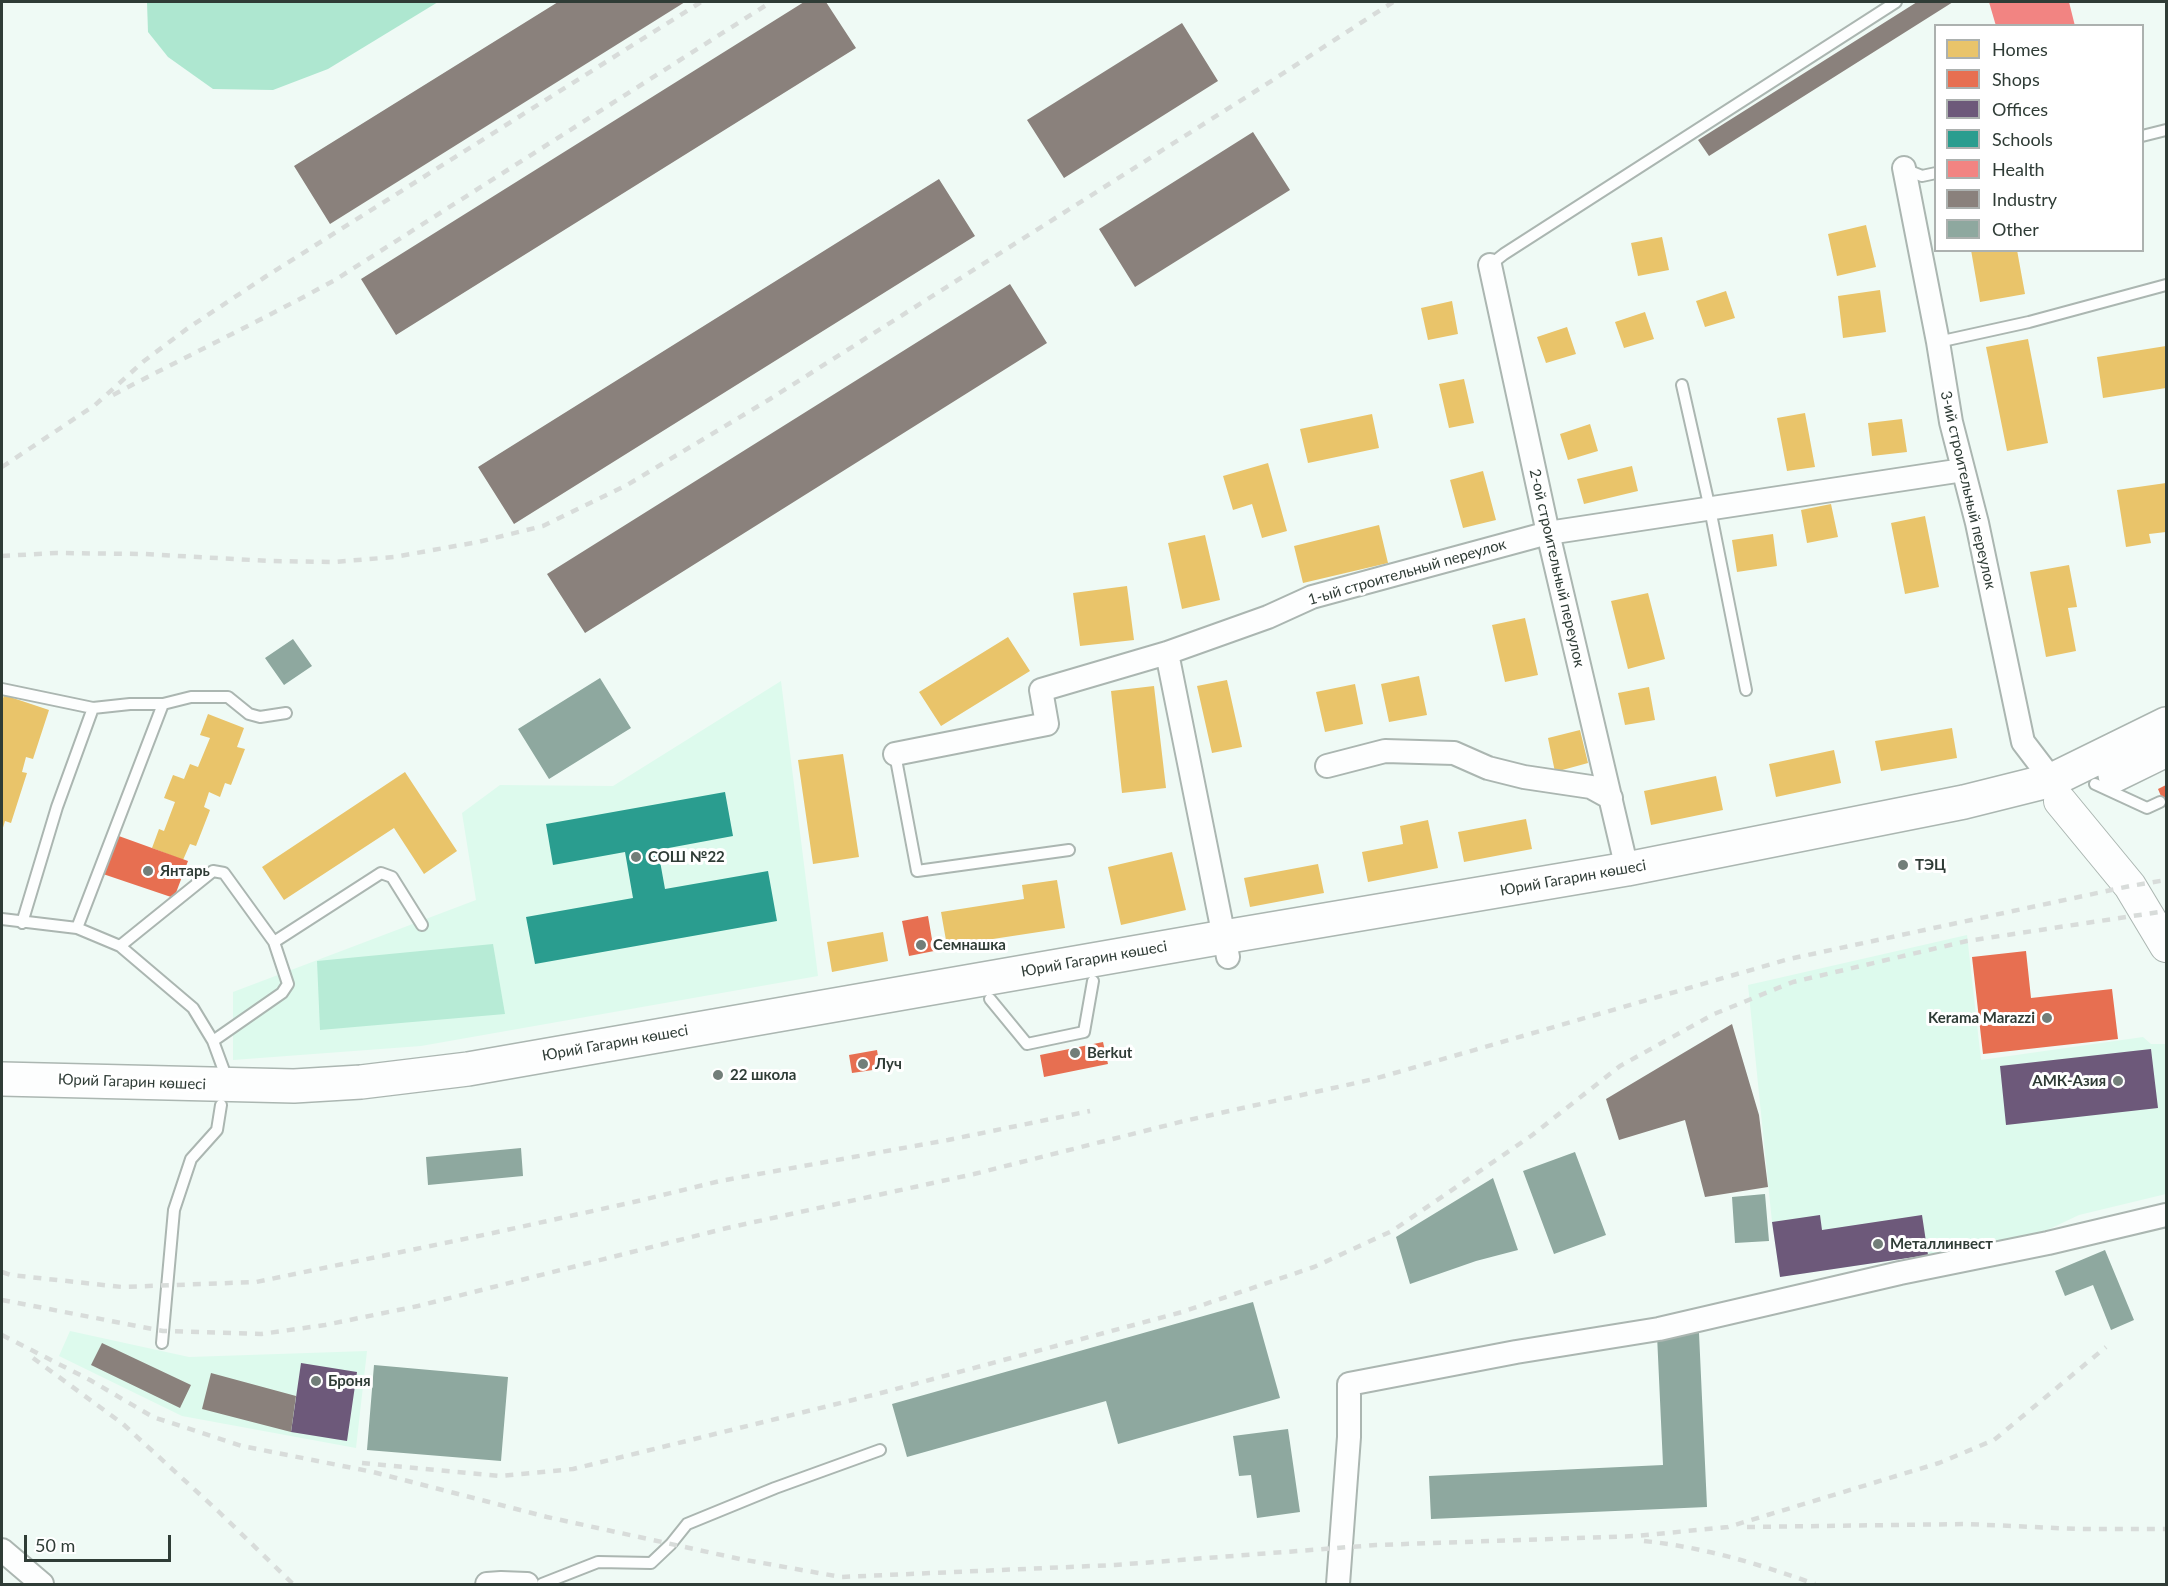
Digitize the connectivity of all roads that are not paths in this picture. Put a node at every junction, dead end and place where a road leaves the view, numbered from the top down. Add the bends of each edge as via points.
1 (1896, 2) edge
2 (2166, 130) edge
3 (2144, 136) edge
4 (1904, 168) joint
5 (1934, 172) edge
6 (1490, 265) joint
7 (2166, 285) edge
8 (1938, 342) junction
9 (1682, 385) dead end
10 (1963, 470) junction
11 (1710, 509) junction
12 (1548, 533) junction
13 (1167, 653) junction
14 (2, 689) edge
15 (1746, 690) dead end
16 (163, 704) junction
17 (93, 708) junction
18 (286, 713) dead end
19 (2166, 724) edge
20 (2166, 750) edge
21 (895, 753) joint
22 (1327, 766) dead end
23 (2095, 784) junction
24 (2056, 790) junction
25 (1611, 798) junction
26 (2160, 802) dead end
27 (1069, 849) dead end
28 (1627, 869) junction
29 (2, 919) edge
30 (22, 923) junction
31 (422, 925) dead end
32 (77, 928) junction
33 (274, 942) junction
34 (120, 946) junction
35 (2166, 946) edge
36 (1226, 947) junction
37 (1093, 981) junction
38 (990, 999) junction
39 (213, 1041) junction
40 (2, 1078) edge
41 (225, 1095) junction
42 (2, 1098) edge
43 (2166, 1215) edge
44 (162, 1342) dead end
45 (880, 1450) dead end
46 (2, 1550) edge
47 (42, 1584) edge
48 (487, 1584) edge
49 (527, 1584) edge
50 (542, 1584) edge
51 (1338, 1584) edge

1 - 6 lane
2 - 3 lane
4 - 5 lane via 1922,176
4 - 8 street, 3-ий строительный переулок
6 - 12 street, 2-ой строительный переулок
7 - 8 lane
8 - 10 street, 3-ий строительный переулок
9 - 11 lane
10 - 11 street, 1-ый строительный переулок
10 - 24 street, 3-ий строительный переулок via 2023,742
11 - 12 street, 1-ый строительный переулок
11 - 15 lane
12 - 13 street, 1-ый строительный переулок via 1312,597
12 - 25 street, 2-ой строительный переулок
13 - 21 street, 1-ый строительный переулок via 1041,690 1047,724
13 - 36 street
14 - 17 lane
16 - 17 lane
16 - 18 lane via 191,697 228,697 249,714 260,717
16 - 32 lane
17 - 30 lane via 50,828
19 - 24 main road, Юрий Гагарин көшесі
20 - 23 main road, Юрий Гагарин көшесі
21 - 27 lane via 917,871
22 - 25 street via 1385,751 1454,753 1488,768 1524,777 1591,787
23 - 24 main road, Юрий Гагарин көшесі
23 - 26 lane via 2147,808
24 - 28 main road, Юрий Гагарин көшесі via 1964,802
24 - 35 street via 2130,886
24 - 36 main road, Юрий Гагарин көшесі via 1973,823 1632,887
25 - 28 street, 2-ой строительный переулок
28 - 36 main road, Юрий Гагарин көшесі
29 - 30 lane
30 - 32 lane
31 - 33 lane via 392,877 381,873
32 - 34 lane
33 - 34 lane via 224,873 213,871
33 - 39 lane via 288,984 282,993
34 - 39 lane via 193,1008
36 - 37 main road, Юрий Гагарин көшесі
36 - 41 main road, Юрий Гагарин көшесі via 468,1069
37 - 38 main road, Юрий Гагарин көшесі
37 - 38 lane via 1084,1032 1027,1044
38 - 41 main road, Юрий Гагарин көшесі via 441,1094 362,1103
39 - 41 lane via 225,1073
40 - 41 main road, Юрий Гагарин көшесі
41 - 42 main road, Юрий Гагарин көшесі
41 - 44 lane via 218,1130 191,1159 174,1210
43 - 51 street via 1659,1329 1348,1384 1349,1437
45 - 50 lane via 687,1524 651,1563 598,1562
46 - 47 street
48 - 49 street

